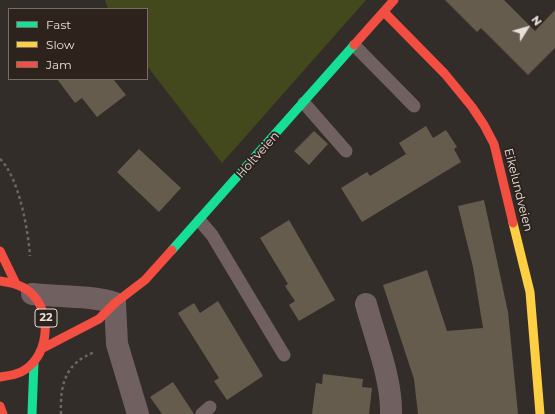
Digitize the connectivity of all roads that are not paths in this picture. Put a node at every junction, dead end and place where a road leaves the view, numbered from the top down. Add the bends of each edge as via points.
1 (394, 0) edge
2 (384, 12) junction
3 (355, 46) junction
4 (304, 103) junction
5 (414, 106) dead end
6 (346, 151) dead end
7 (200, 221) junction
8 (0, 251) edge
9 (0, 281) edge
10 (24, 289) junction
11 (115, 303) junction
12 (366, 304) dead end
13 (44, 348) junction
14 (284, 355) dead end
15 (34, 362) junction
16 (0, 377) edge
17 (0, 406) edge
18 (3, 414) edge
19 (32, 414) edge
20 (138, 414) edge
21 (391, 414) edge
22 (540, 414) edge

1 - 2 main road, Holtveien
2 - 3 main road, Holtveien
2 - 22 main road, Eikelundveien via 463,93 484,122 494,144 530,292
3 - 4 main road, Holtveien
3 - 5 lane
4 - 6 lane
4 - 7 main road, Holtveien
7 - 11 main road, Holtveien via 145,280
7 - 14 lane via 212,235
8 - 10 main road, 22
9 - 10 main road
10 - 11 street via 60,297 99,299
10 - 13 main road, 22 via 41,305 46,319 47,334
11 - 13 main road, Holtveien via 99,319
11 - 20 street via 117,344
12 - 21 street via 383,364
13 - 15 main road, 22
15 - 16 main road, 22 via 16,374
15 - 19 main road
17 - 18 main road

